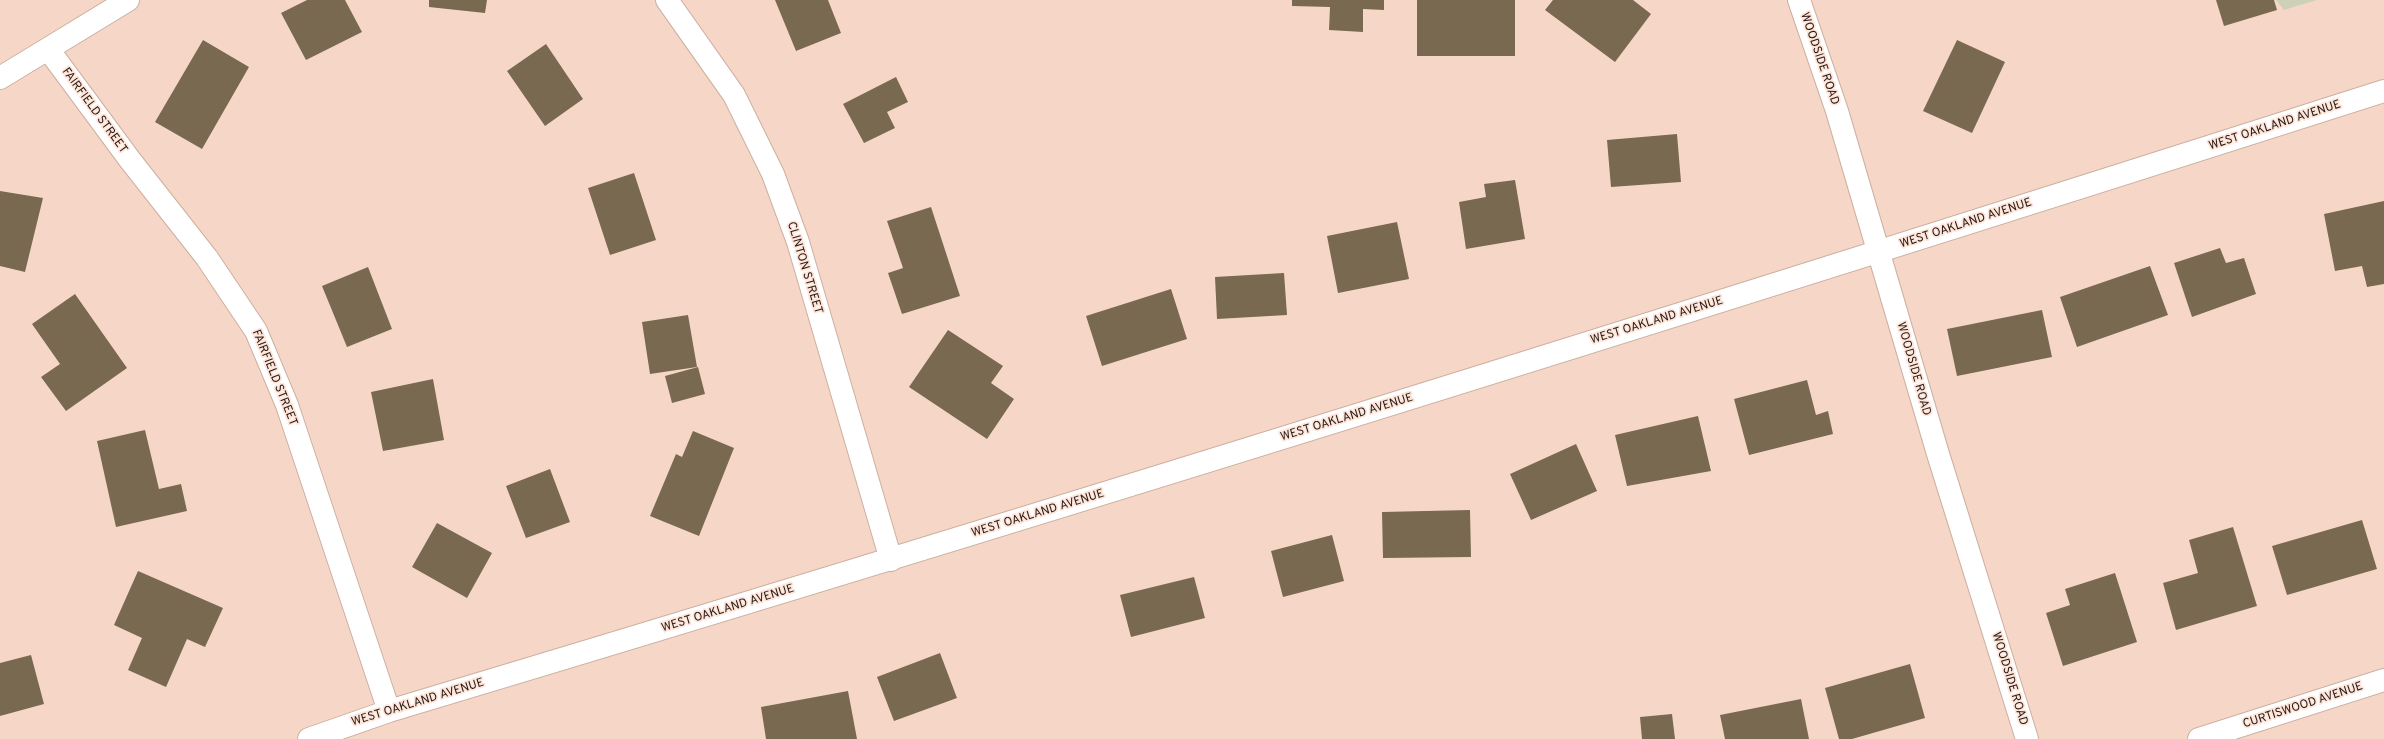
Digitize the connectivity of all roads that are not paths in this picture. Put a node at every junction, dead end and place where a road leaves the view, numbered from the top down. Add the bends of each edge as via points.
1 (128, 0) edge
2 (666, 0) edge
3 (1799, 0) edge
4 (48, 49) junction
5 (0, 78) edge
6 (2384, 91) edge
7 (1879, 252) junction
8 (891, 560) junction
9 (2384, 680) edge
10 (389, 711) junction
11 (309, 739) edge
12 (2027, 739) edge
13 (2199, 739) edge

1 - 4 street
2 - 8 street, CLINTON STREET via 734,95 773,174 798,242
3 - 7 street, WOODSIDE ROAD via 1837,111
4 - 5 street
4 - 10 street, FAIRFIELD STREET via 207,258 256,331 290,412
6 - 7 street, WEST OAKLAND AVENUE
7 - 8 street, WEST OAKLAND AVENUE
7 - 12 street, WOODSIDE ROAD via 1938,454
8 - 10 street, WEST OAKLAND AVENUE
9 - 13 street, CURTISWOOD AVENUE
10 - 11 street, WEST OAKLAND AVENUE

